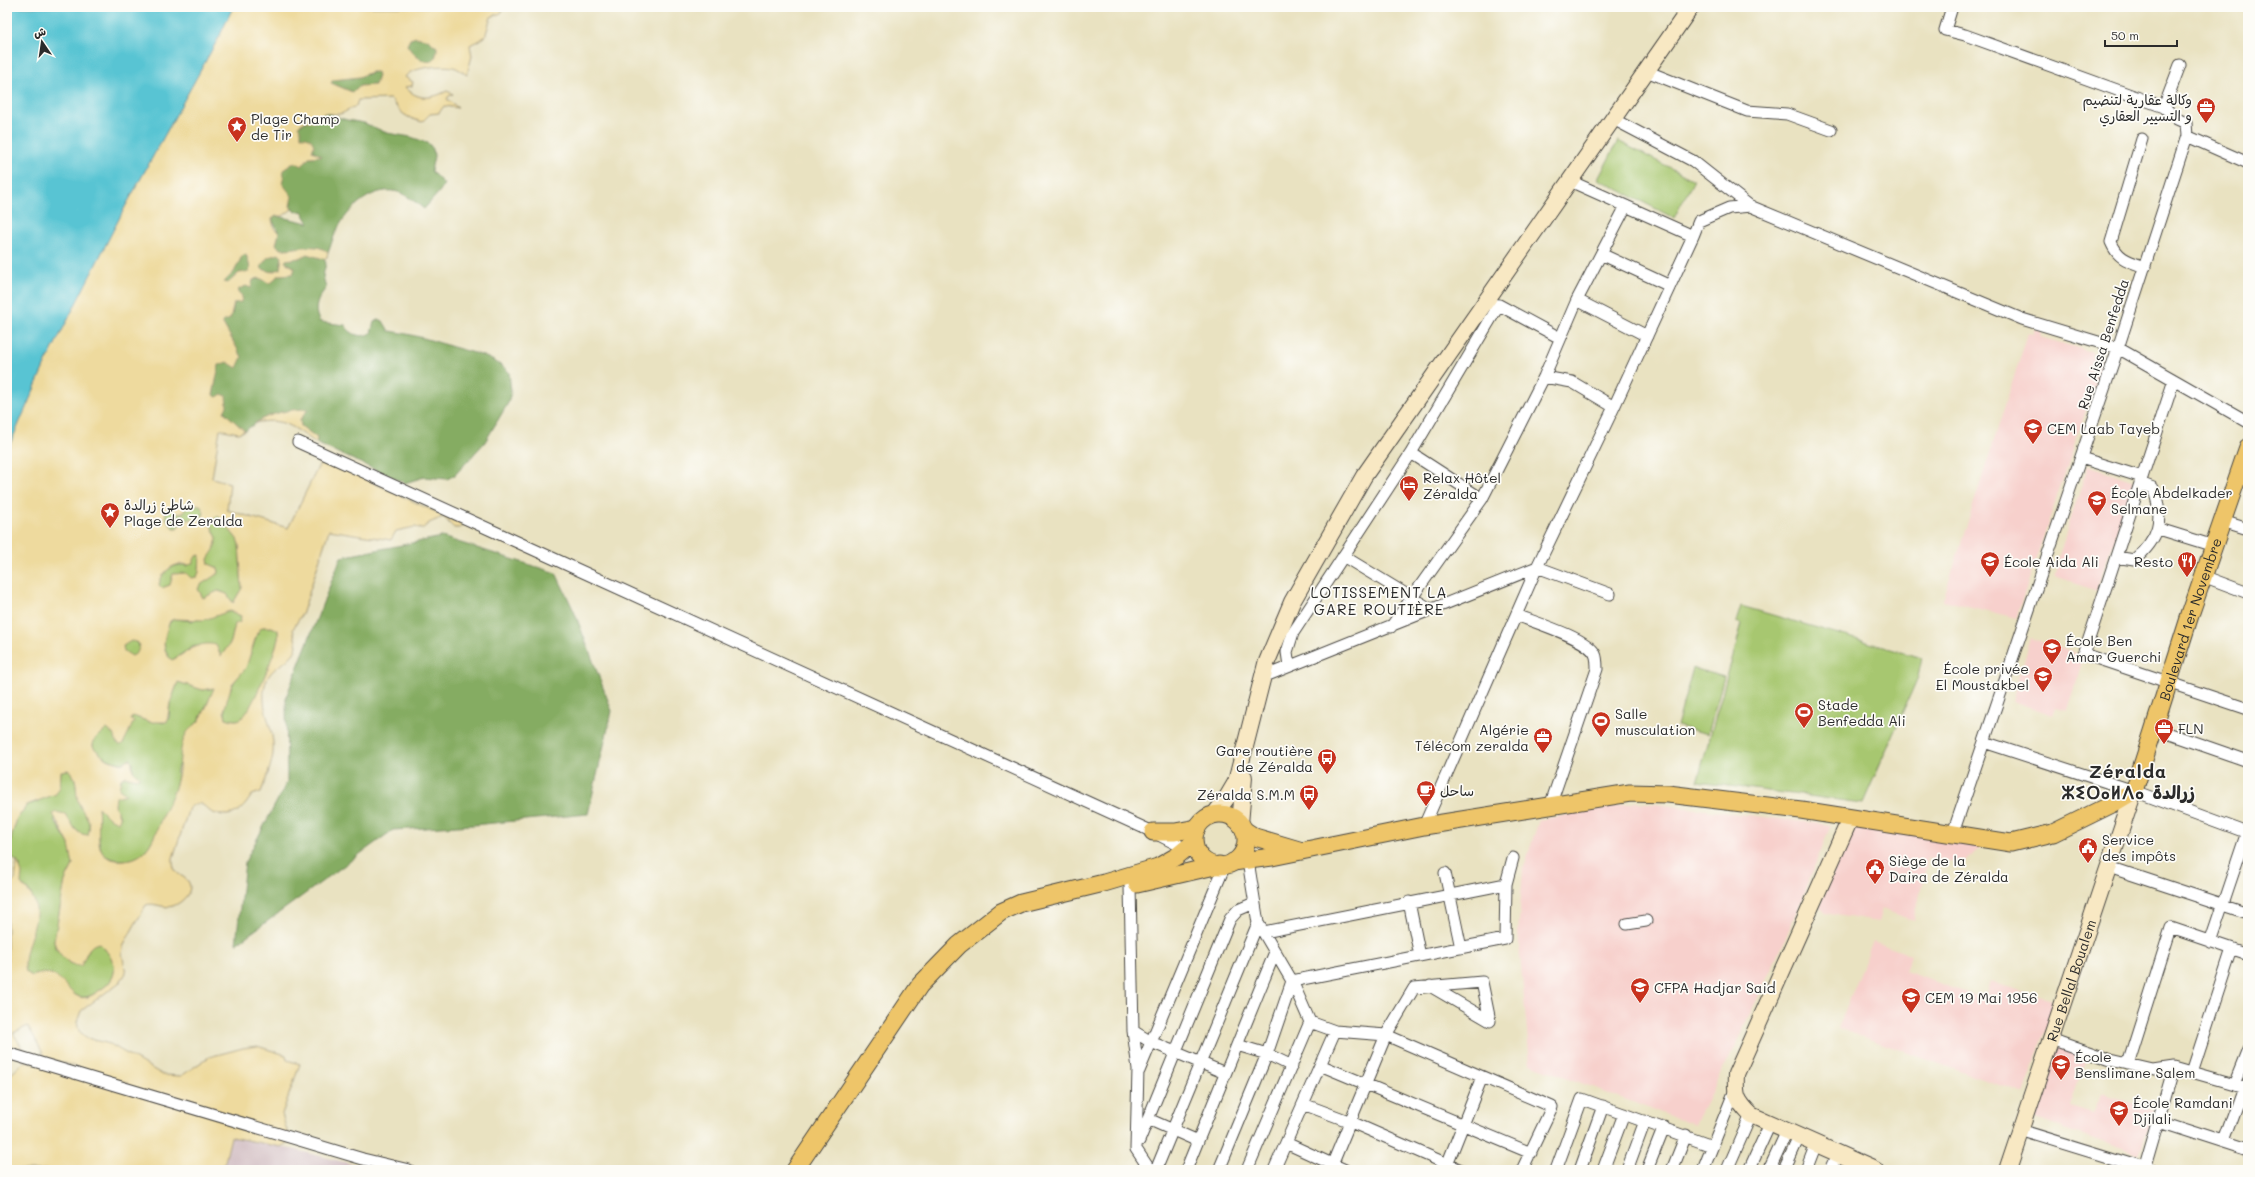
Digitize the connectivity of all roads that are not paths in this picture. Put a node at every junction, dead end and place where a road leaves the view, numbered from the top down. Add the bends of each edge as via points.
1 (1691, 7) edge
2 (1952, 7) edge
3 (2180, 66) dead end
4 (1646, 71) junction
5 (2164, 107) junction
6 (1612, 119) junction
7 (1831, 130) dead end
8 (2187, 136) junction
9 (2142, 139) dead end
10 (2248, 164) edge
11 (1570, 180) junction
12 (1626, 206) junction
13 (1751, 206) junction
14 (1693, 236) junction
15 (1601, 254) junction
16 (2145, 267) junction
17 (1670, 286) junction
18 (1577, 300) junction
19 (1492, 304) junction
20 (1647, 336) junction
21 (1560, 338) junction
22 (2118, 348) junction
23 (1544, 377) junction
24 (2174, 380) junction
25 (1614, 407) junction
26 (2248, 422) edge
27 (298, 442) dead end
28 (2248, 447) edge
29 (1411, 453) junction
30 (2081, 458) junction
31 (2141, 480) junction
32 (1482, 499) junction
33 (2222, 521) junction
34 (2159, 529) junction
35 (2248, 529) edge
36 (2214, 546) junction
37 (1343, 556) junction
38 (2116, 557) junction
39 (1537, 567) junction
40 (2203, 576) junction
41 (2248, 592) edge
42 (1610, 594) dead end
43 (1411, 598) junction
44 (1432, 610) junction
45 (1516, 615) junction
46 (1391, 627) junction
47 (1272, 651) junction
48 (1289, 666) junction
49 (1268, 675) junction
50 (2168, 682) junction
51 (2248, 709) edge
52 (2154, 728) junction
53 (1984, 742) junction
54 (2248, 761) edge
55 (2134, 790) junction
56 (1550, 806) junction
57 (1214, 814) junction
58 (1850, 819) junction
59 (1424, 826) junction
60 (1242, 827) junction
61 (2248, 831) edge
62 (1953, 833) junction
63 (1158, 834) junction
64 (1194, 844) junction
65 (1299, 850) junction
66 (1513, 858) dead end
67 (1168, 862) junction
68 (1231, 863) junction
69 (2108, 867) junction
70 (1445, 873) dead end
71 (1506, 884) junction
72 (1130, 886) junction
73 (1450, 894) junction
74 (1409, 902) junction
75 (1254, 903) junction
76 (2223, 905) junction
77 (2248, 913) edge
78 (1646, 922) dead end
79 (1627, 924) dead end
80 (985, 926) junction
81 (1261, 928) junction
82 (2210, 942) junction
83 (1461, 948) junction
84 (2232, 949) junction
85 (1275, 952) junction
86 (2248, 954) edge
87 (1420, 956) junction
88 (1292, 981) junction
89 (1430, 986) junction
90 (1310, 1022) junction
91 (1133, 1031) junction
92 (1335, 1031) junction
93 (1386, 1035) junction
94 (2051, 1039) junction
95 (1151, 1042) junction
96 (1237, 1045) junction
97 (2248, 1049) edge
98 (1176, 1052) junction
99 (7, 1053) edge
100 (1267, 1054) junction
101 (1202, 1063) junction
102 (2128, 1064) junction
103 (1320, 1065) junction
104 (1292, 1066) junction
105 (2174, 1067) junction
106 (2192, 1072) junction
107 (1225, 1073) junction
108 (1138, 1075) junction
109 (1482, 1077) junction
110 (1367, 1084) junction
111 (2242, 1086) edge
112 (1735, 1090) junction
113 (1303, 1104) junction
114 (1603, 1106) junction
115 (1624, 1114) junction
116 (1752, 1116) junction
117 (1148, 1119) junction
118 (1645, 1121) junction
119 (1351, 1122) junction
120 (2158, 1122) junction
121 (1770, 1124) junction
122 (1465, 1125) junction
123 (1664, 1128) junction
124 (1173, 1130) junction
125 (2020, 1130) junction
126 (1793, 1134) junction
127 (1686, 1135) junction
128 (1198, 1141) junction
129 (1286, 1143) junction
130 (2224, 1143) junction
131 (1816, 1144) junction
132 (1712, 1146) junction
133 (1136, 1149) junction
134 (2248, 1151) edge
135 (1531, 1153) junction
136 (1838, 1154) junction
137 (1331, 1167) edge
138 (1446, 1168) edge
139 (1867, 1168) edge
140 (409, 1170) edge
141 (795, 1170) edge
142 (1150, 1170) edge
143 (1156, 1170) edge
144 (1186, 1170) edge
145 (1219, 1170) edge
146 (1247, 1170) edge
147 (1274, 1170) edge
148 (1345, 1170) edge
149 (1461, 1170) edge
150 (1522, 1170) edge
151 (1556, 1170) edge
152 (1580, 1170) edge
153 (1603, 1170) edge
154 (1627, 1170) edge
155 (1647, 1170) edge
156 (1672, 1170) edge
157 (1703, 1170) edge
158 (1727, 1170) edge
159 (1749, 1170) edge
160 (1769, 1170) edge
161 (1784, 1170) edge
162 (1806, 1170) edge
163 (1831, 1170) edge
164 (2007, 1170) edge
165 (2146, 1170) edge

1 - 4 main road
2 - 5 street via 1945,30
3 - 5 street
4 - 6 main road
4 - 7 street via 1747,111 1787,114
5 - 8 street via 2177,119 2186,123
6 - 11 main road
6 - 13 street via 1693,161
8 - 10 street
8 - 16 street, Rue Aissa Benfedda
9 - 16 street via 2111,242 2115,252 2123,260
11 - 12 street
11 - 19 main road
12 - 14 street
12 - 15 street
13 - 14 street via 1729,208 1699,221
13 - 22 street via 2022,319
14 - 17 street
15 - 17 street
15 - 18 street
16 - 22 street, Rue Aissa Benfedda
17 - 20 street
18 - 20 street
18 - 21 street
19 - 21 street
19 - 29 street
19 - 47 main road via 1364,476 1292,602
20 - 25 street
21 - 23 street
22 - 24 street
22 - 30 street, Rue Aissa Benfedda
23 - 25 street via 1572,382
23 - 32 street
24 - 26 street
24 - 31 street
25 - 39 street
27 - 63 street
28 - 33 main road, Boulevard 1er Novembre
29 - 32 street
29 - 37 street
30 - 31 street
30 - 53 street, Rue Aissa Benfedda
31 - 34 street via 2153,488
31 - 38 street
32 - 43 street
33 - 35 street
33 - 36 main road, Boulevard 1er Novembre
34 - 36 street
34 - 38 street via 2134,560
36 - 40 main road, Boulevard 1er Novembre
37 - 43 street
37 - 48 street via 1293,633 1287,652
38 - 50 street via 2084,654
39 - 42 street
39 - 44 street
39 - 45 street
40 - 41 street
40 - 50 main road, Boulevard 1er Novembre
43 - 44 street
43 - 46 street
44 - 46 street
45 - 56 street via 1584,642 1596,659 1597,669
45 - 59 street
46 - 48 street
47 - 49 main road
47 - 57 main road via 1261,680 1238,776 1231,792
48 - 49 street
49 - 60 main road via 1243,783
50 - 51 street
50 - 52 main road, Boulevard 1er Novembre
52 - 54 street
52 - 55 main road, Boulevard 1er Novembre
53 - 55 street
53 - 62 street, Rue Aissa Benfedda
55 - 61 street
55 - 62 main road via 2083,819 2046,835 2011,843
55 - 69 main road, Rue Bellal Boualem
56 - 58 main road via 1630,793 1668,794 1801,810
56 - 59 main road
57 - 60 main road via 1228,815
57 - 64 main road via 1201,822
58 - 62 main road
58 - 112 main road via 1736,1074
59 - 65 main road
60 - 65 main road via 1255,836
60 - 68 main road via 1246,837 1243,851
61 - 76 street
63 - 64 street
63 - 64 main road via 1175,832
63 - 67 main road via 1167,849
64 - 67 main road
64 - 68 main road via 1205,861
65 - 68 main road
66 - 71 street
67 - 80 main road via 1104,883 1020,903 1001,912
68 - 72 main road
68 - 75 street
68 - 95 street
69 - 76 street
69 - 94 main road, Rue Bellal Boualem
70 - 73 street
71 - 73 street
71 - 83 street via 1505,939
72 - 80 main road via 1037,904 1010,913
72 - 91 street
73 - 74 street
73 - 83 street
74 - 81 street
74 - 87 street
75 - 81 street
75 - 98 street via 1238,910 1230,919
76 - 77 street
76 - 82 street
78 - 79 street
80 - 141 main road via 959,945 920,985
81 - 85 street
81 - 101 street
82 - 84 street
82 - 102 street via 2171,928
83 - 87 street
84 - 86 street
84 - 106 street
85 - 88 street
85 - 96 street
87 - 88 street
88 - 90 street
88 - 100 street
89 - 89 street via 1450,998 1490,1020 1482,982
89 - 93 street via 1414,988
90 - 92 street
90 - 104 street
91 - 95 street
91 - 108 street
92 - 93 street
92 - 103 street
93 - 109 street
93 - 110 street
94 - 102 street
94 - 125 main road, Rue Bellal Boualem
95 - 98 street
95 - 108 street
96 - 100 street
96 - 107 street
97 - 111 street
98 - 101 street
98 - 117 street
99 - 140 street via 355,1157
100 - 104 street
100 - 145 street
101 - 107 street
101 - 124 street
102 - 105 street via 2154,1070
103 - 110 street
103 - 113 street
104 - 146 street
105 - 106 street
105 - 120 street
106 - 111 street
107 - 128 street
108 - 133 street
109 - 122 street
109 - 135 street via 1552,1108
110 - 119 street
110 - 122 street
111 - 130 street
112 - 116 main road via 1738,1102
112 - 132 street
113 - 119 street
113 - 129 street
114 - 115 street
114 - 151 street via 1582,1099
114 - 152 street
115 - 118 street
115 - 153 street
116 - 121 main road
116 - 158 street
117 - 124 street
117 - 133 street
118 - 123 street
118 - 154 street
119 - 137 street
119 - 138 street
120 - 130 street
120 - 165 street
121 - 126 main road
121 - 159 street
122 - 135 street
122 - 138 street
123 - 127 street
123 - 155 street
124 - 128 street
124 - 143 street
125 - 164 main road, Rue Bellal Boualem
125 - 165 street
126 - 131 main road
126 - 160 street
126 - 161 street
127 - 132 street
127 - 156 street
128 - 144 street
129 - 137 street
129 - 147 street
130 - 134 street
131 - 136 main road
131 - 162 street
132 - 157 street
133 - 142 street
135 - 150 street
136 - 139 main road
136 - 163 street
137 - 148 street
138 - 149 street

